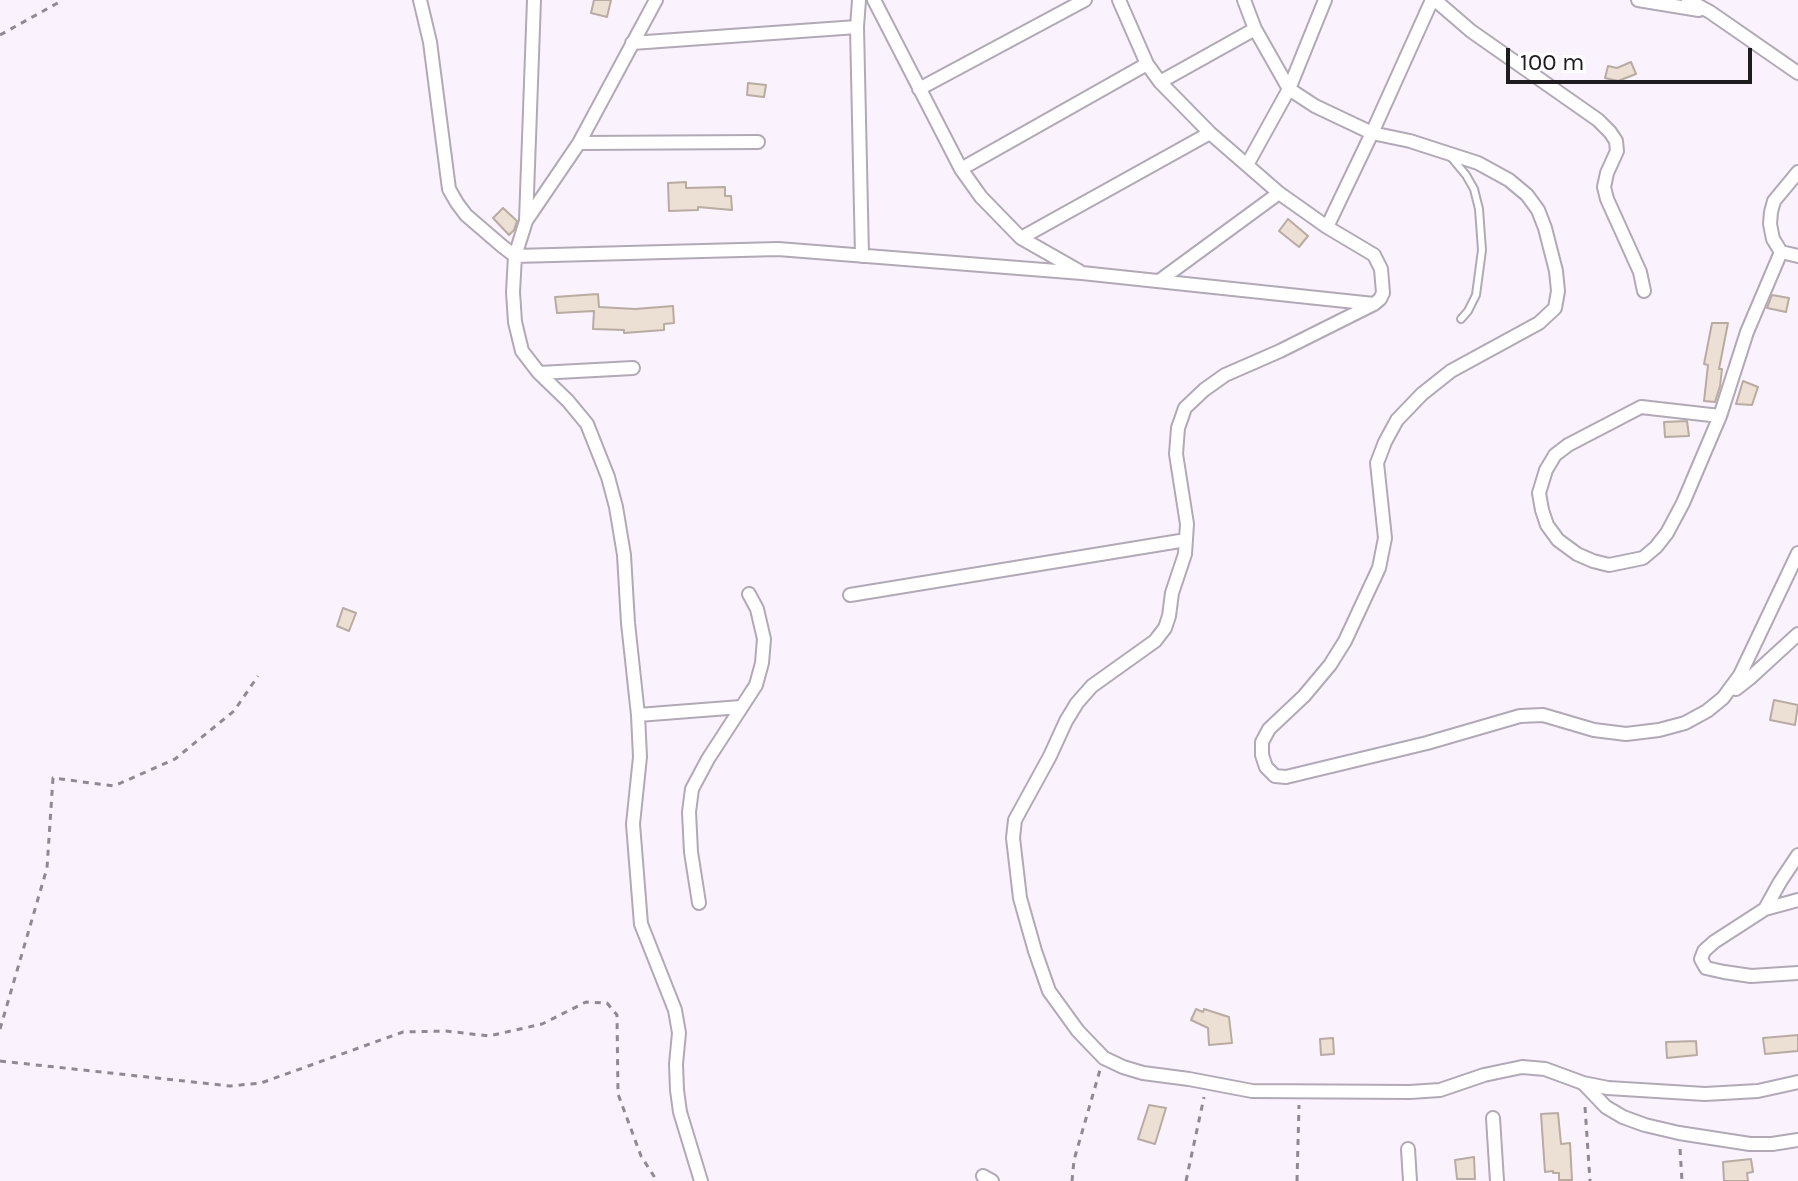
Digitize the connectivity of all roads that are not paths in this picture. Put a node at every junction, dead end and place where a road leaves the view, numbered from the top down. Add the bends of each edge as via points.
1 (420, 0) edge
2 (534, 0) edge
3 (656, 0) edge
4 (859, 0) edge
5 (1085, 0) edge
6 (1119, 0) edge
7 (1244, 0) edge
8 (1325, 0) edge
9 (1433, 0) edge
10 (1638, 0) edge
11 (1688, 0) edge
12 (876, 1) edge
13 (1710, 12) junction
14 (857, 27) junction
15 (1255, 29) junction
16 (632, 43) junction
17 (1147, 64) junction
18 (1798, 73) edge
19 (1160, 82) junction
20 (919, 89) junction
21 (1289, 89) junction
22 (1210, 133) junction
23 (1372, 133) junction
24 (758, 142) dead end
25 (579, 143) junction
26 (1446, 151) junction
27 (1247, 165) junction
28 (961, 169) junction
29 (1798, 172) edge
30 (1279, 193) junction
31 (526, 221) junction
32 (1327, 227) junction
33 (1021, 238) junction
34 (1781, 252) junction
35 (515, 256) junction
36 (862, 256) junction
37 (1798, 256) edge
38 (1082, 273) junction
39 (1159, 281) junction
40 (1644, 291) dead end
41 (1374, 304) junction
42 (1461, 319) dead end
43 (633, 368) dead end
44 (539, 373) junction
45 (1720, 416) junction
46 (1186, 540) junction
47 (1798, 553) edge
48 (749, 594) dead end
49 (850, 595) dead end
50 (1798, 634) edge
51 (1723, 698) junction
52 (741, 707) junction
53 (638, 715) junction
54 (1798, 855) edge
55 (1798, 900) edge
56 (699, 903) dead end
57 (1765, 909) junction
58 (1798, 973) edge
59 (1798, 1082) edge
60 (1583, 1083) junction
61 (1493, 1118) dead end
62 (1798, 1140) edge
63 (1408, 1149) dead end
64 (701, 1181) edge
65 (1410, 1181) edge
66 (1497, 1181) edge

1 - 35 street via 449,189 466,215
2 - 31 street
3 - 16 street
4 - 14 street
5 - 20 street
6 - 17 street
7 - 15 street
8 - 21 street
9 - 23 street
9 - 40 street via 1610,132 1617,151 1604,187
10 - 13 street
11 - 13 street
12 - 20 street
13 - 18 street
14 - 16 street
14 - 36 street
15 - 19 street
15 - 21 street
16 - 25 street
17 - 19 street
17 - 28 street
19 - 22 street
20 - 28 street
21 - 23 street
21 - 27 street
22 - 27 street
22 - 33 street
23 - 26 street
23 - 32 street
24 - 25 street
25 - 31 street
26 - 42 lane via 1474,189 1479,209 1482,250 1476,295
26 - 51 street via 1509,180 1538,210 1556,271 1555,308 1539,323 1451,371 1397,420 1377,463 1385,538 1379,568 1330,665 1269,729 1262,742 1266,767 1275,776 1286,777 1520,716 1543,715 1626,734 1659,730 1685,723
27 - 30 street
28 - 33 street
29 - 34 street via 1771,212 1773,239
30 - 32 street
30 - 39 street
31 - 35 street
32 - 41 street via 1374,255 1383,282 1383,293
33 - 38 street
34 - 37 street
34 - 45 street
35 - 36 street via 778,249
35 - 44 street via 515,322 522,351
36 - 38 street
38 - 39 street
39 - 41 street
41 - 46 street via 1225,375 1185,408 1176,454
43 - 44 street
44 - 53 street via 587,424 608,477 624,555
45 - 45 street via 1667,533 1643,558 1609,565 1593,561 1558,540 1547,525 1539,493 1555,455 1568,445 1641,407
46 - 49 street
46 - 60 street via 1165,628 1077,703 1015,820 1020,898 1035,951 1049,991 1078,1031 1104,1058 1123,1067 1252,1091 1440,1090 1522,1067
47 - 51 street via 1740,675
48 - 52 street via 764,639 756,685
50 - 51 street
52 - 53 street
52 - 56 street via 692,789 691,852
53 - 64 street via 633,824 641,924 675,1010 680,1112
54 - 57 street
55 - 57 street
57 - 58 street via 1714,942 1701,959 1706,968 1751,976
59 - 60 street via 1705,1094
60 - 62 street via 1623,1117 1679,1133 1750,1144
61 - 66 street
63 - 65 street

